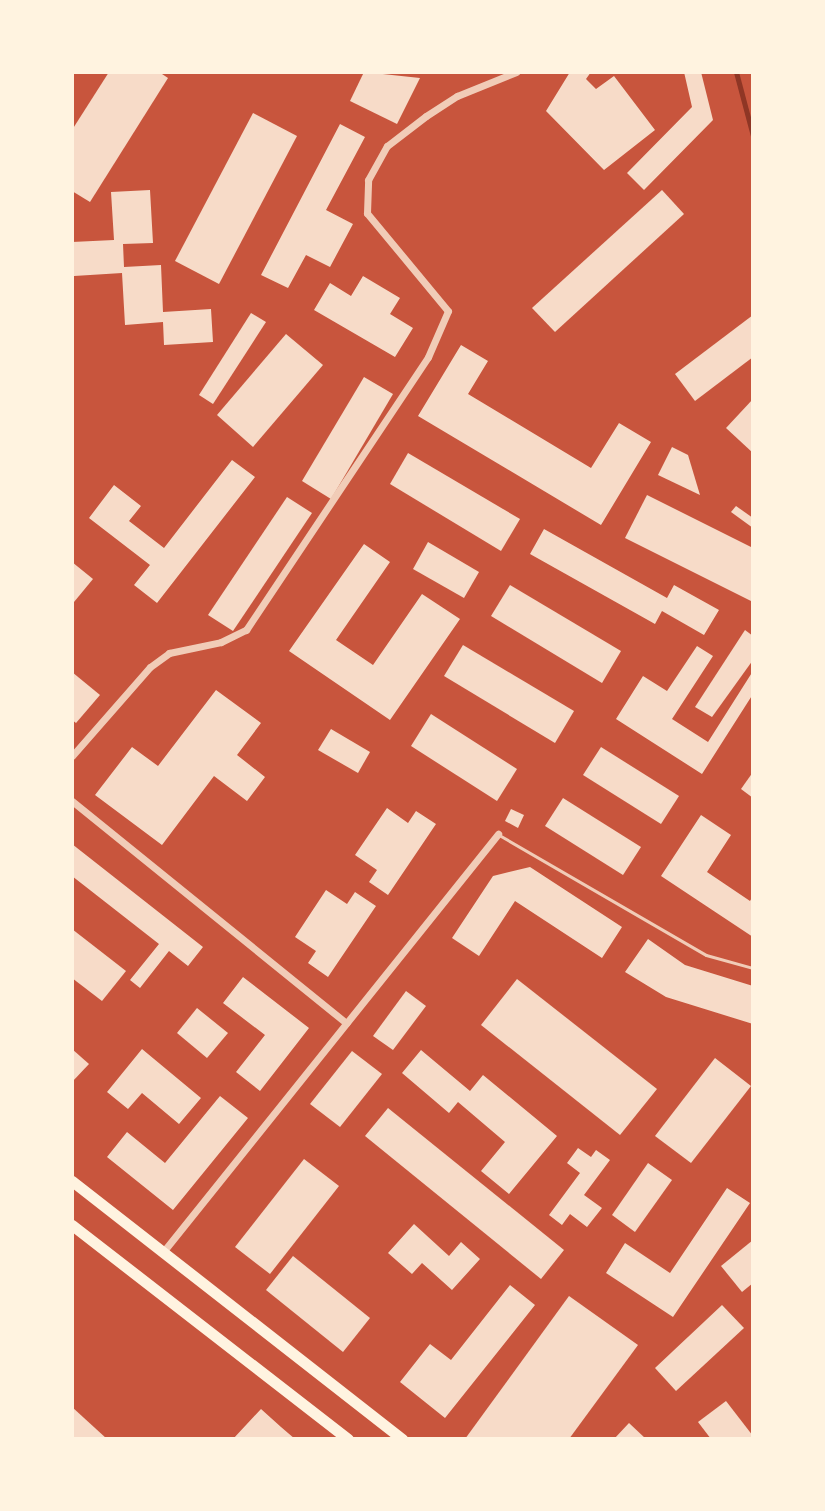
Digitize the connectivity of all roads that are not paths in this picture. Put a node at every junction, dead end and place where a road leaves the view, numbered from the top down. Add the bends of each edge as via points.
1 (516, 72) edge
2 (72, 756) edge
3 (72, 801) edge
4 (498, 834) joint
5 (753, 968) edge
6 (346, 1023) junction
7 (72, 1181) edge
8 (72, 1225) edge
9 (163, 1252) junction
10 (348, 1439) edge
11 (402, 1439) edge

1 - 2 street via 457,96 426,116 387,146 368,180 367,213 448,311 428,357 246,630 221,642 169,653 150,667
3 - 6 street
4 - 5 lane via 706,955
4 - 6 street
6 - 9 street
7 - 9 main road
8 - 10 main road
9 - 11 main road

